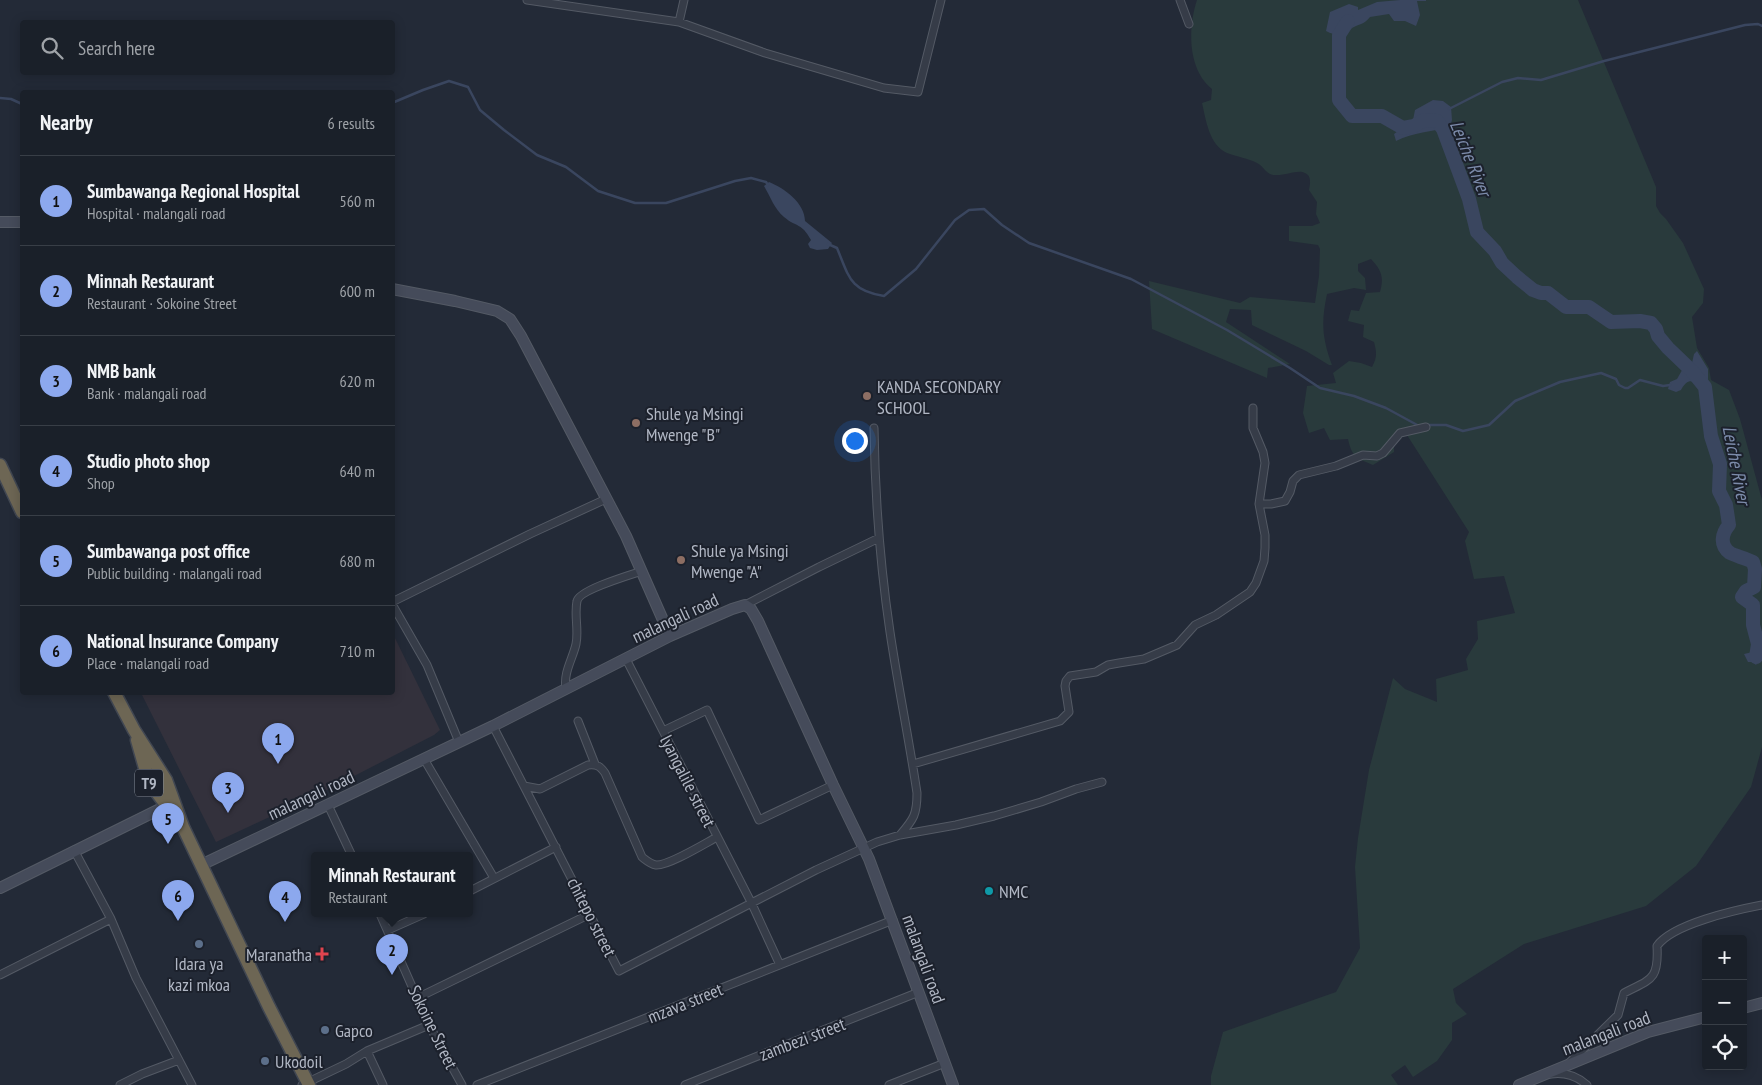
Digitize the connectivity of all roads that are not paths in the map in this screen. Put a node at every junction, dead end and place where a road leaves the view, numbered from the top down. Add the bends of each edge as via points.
1 (527, 0) edge
2 (684, 0) edge
3 (941, 0) edge
4 (1180, 0) edge
5 (679, 22) junction
6 (1189, 24) dead end
7 (0, 222) edge
8 (20, 222) edge
9 (395, 290) edge
10 (1253, 408) dead end
11 (1426, 427) dead end
12 (874, 428) dead end
13 (0, 465) edge
14 (606, 499) junction
15 (1259, 504) junction
16 (20, 508) edge
17 (879, 538) junction
18 (642, 571) junction
19 (395, 602) edge
20 (745, 605) junction
21 (395, 608) edge
22 (670, 636) junction
23 (626, 659) junction
24 (566, 688) junction
25 (116, 695) edge
26 (578, 721) dead end
27 (493, 726) junction
28 (134, 730) junction
29 (663, 731) junction
30 (460, 742) junction
31 (424, 759) junction
32 (595, 764) junction
33 (912, 764) junction
34 (162, 771) junction
35 (148, 779) junction
36 (1102, 782) dead end
37 (168, 784) junction
38 (833, 785) junction
39 (524, 786) junction
40 (155, 792) junction
41 (328, 805) junction
42 (166, 806) junction
43 (183, 827) junction
44 (900, 835) junction
45 (717, 838) junction
46 (556, 847) junction
47 (864, 848) junction
48 (74, 850) junction
49 (350, 852) edge
50 (201, 865) junction
51 (494, 878) junction
52 (0, 888) edge
53 (473, 889) edge
54 (751, 902) junction
55 (1762, 905) edge
56 (590, 914) junction
57 (382, 917) edge
58 (417, 917) edge
59 (111, 919) junction
60 (892, 920) junction
61 (388, 930) junction
62 (780, 965) junction
63 (0, 975) edge
64 (919, 992) junction
65 (417, 998) junction
66 (1762, 1003) edge
67 (1747, 1007) edge
68 (1702, 1018) edge
69 (429, 1025) junction
70 (367, 1052) junction
71 (179, 1060) junction
72 (945, 1063) junction
73 (1566, 1066) junction
74 (1537, 1077) junction
75 (306, 1084) edge
76 (120, 1085) edge
77 (192, 1085) edge
78 (383, 1085) edge
79 (462, 1085) edge
80 (476, 1085) edge
81 (685, 1085) edge
82 (889, 1085) edge
83 (953, 1085) edge
84 (1519, 1085) edge
85 (1588, 1085) edge

1 - 5 street
2 - 5 street
3 - 5 street via 918,92 884,88 774,56
4 - 6 street
7 - 8 street
9 - 14 street via 496,311 510,319
10 - 15 street via 1253,428 1264,452 1265,463
11 - 15 street via 1400,433 1376,456 1363,455 1299,475 1284,501
12 - 17 street
13 - 16 highway
14 - 18 street
14 - 19 street
15 - 33 street via 1265,534 1264,561 1250,592 1195,625 1171,648 1144,659 1119,662 1096,672 1070,676 1065,686 1069,712 1060,721
17 - 20 street
17 - 33 street via 891,640
18 - 22 street
18 - 24 street via 578,597 578,634 565,677
20 - 22 street, malangali road
20 - 38 street, malangali road via 758,621
21 - 30 street via 427,665
22 - 23 street, malangali road
23 - 24 street, malangali road
23 - 29 street, lyangalile street
24 - 27 street, malangali road
25 - 28 highway, T9
26 - 32 street
27 - 30 street, malangali road
27 - 39 street, chitepo street
28 - 34 highway, T9
28 - 35 highway, T9
29 - 38 street via 707,710 759,820
29 - 45 street, lyangalile street
30 - 31 street, malangali road
31 - 41 street, malangali road
31 - 51 street
32 - 39 street via 540,788
32 - 45 street via 605,773 642,857 650,864 667,862
33 - 44 street via 917,811
34 - 35 highway
34 - 37 highway, T9
35 - 40 highway, T9
36 - 44 street, chitepo street via 956,826
37 - 40 highway
37 - 43 highway, T9
38 - 47 street, malangali road
39 - 46 street, chitepo street
40 - 42 highway, T9
41 - 49 street
41 - 50 street, malangali road
42 - 43 highway, T9
42 - 48 street
43 - 50 highway, T9
44 - 47 street, chitepo street
45 - 54 street, lyangalile street
46 - 51 street
46 - 56 street, chitepo street
47 - 54 street, chitepo street
47 - 60 street, malangali road
48 - 52 street
48 - 59 street
50 - 75 highway, T9
51 - 53 street
54 - 56 street, chitepo street via 617,973
54 - 62 street, lyangalile street
55 - 73 street via 1711,916 1660,941 1656,946 1658,966 1651,978 1624,993 1618,1015
56 - 65 street
57 - 61 street, Sokoine Street
58 - 61 street
59 - 63 street
59 - 71 street via 136,978
60 - 62 street, mzava street
60 - 64 street, malangali road
61 - 65 street, Sokoine Street
62 - 80 street, mzava street
64 - 72 street, malangali road
64 - 81 street, zambezi street
65 - 69 street, Sokoine Street
66 - 67 street
68 - 73 street, malangali road via 1648,1032
69 - 70 street
69 - 79 street, Sokoine Street
70 - 75 street
70 - 78 street
71 - 76 street
71 - 77 street
72 - 82 street
72 - 83 street, malangali road
73 - 74 street, malangali road
74 - 84 street, malangali road
74 - 85 street via 1568,1074

